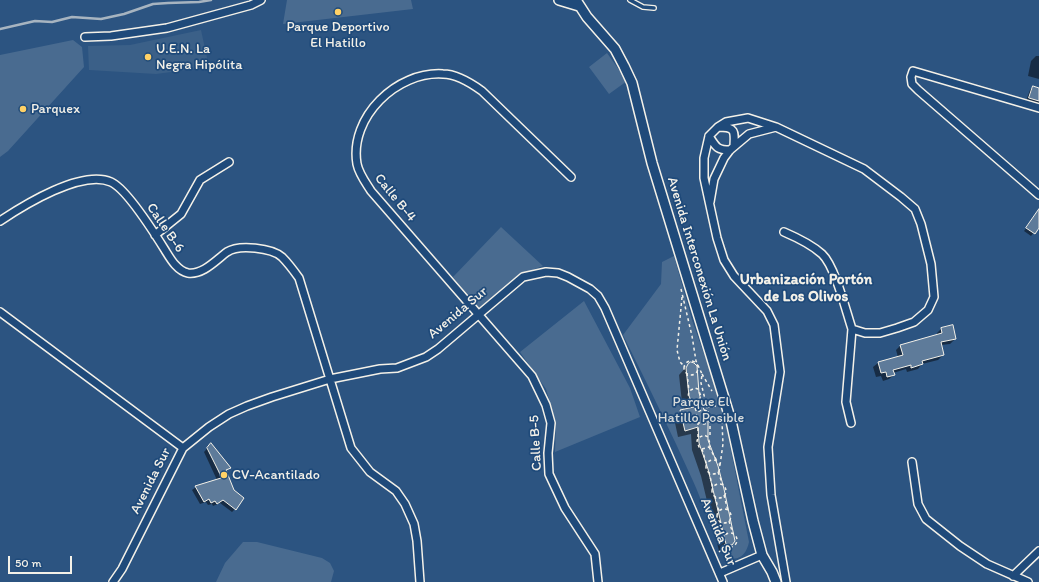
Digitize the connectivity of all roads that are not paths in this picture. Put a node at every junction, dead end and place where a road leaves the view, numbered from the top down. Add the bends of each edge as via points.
1 (261, 0) edge
2 (559, 0) edge
3 (630, 0) edge
4 (577, 3) edge
5 (654, 8) dead end
6 (84, 37) dead end
7 (1039, 108) edge
8 (718, 127) junction
9 (776, 127) junction
10 (709, 136) junction
11 (732, 148) junction
12 (229, 162) dead end
13 (571, 177) dead end
14 (1039, 195) edge
15 (710, 208) junction
16 (0, 221) edge
17 (784, 232) dead end
18 (155, 235) junction
19 (0, 312) edge
20 (478, 314) junction
21 (852, 329) junction
22 (330, 378) junction
23 (851, 423) dead end
24 (183, 448) junction
25 (912, 462) dead end
26 (1039, 551) edge
27 (762, 555) junction
28 (720, 573) junction
29 (1013, 576) junction
30 (112, 582) edge
31 (420, 582) edge
32 (598, 582) edge
33 (723, 582) edge
34 (776, 582) edge
35 (786, 582) edge
36 (1028, 582) edge

1 - 6 street via 167,28
2 - 4 street
3 - 5 lane via 643,7
4 - 27 street, Avenida Interconexión La Unión via 615,49 632,83 652,163 731,421
7 - 14 street via 913,71 911,77 912,84 932,103
8 - 9 street via 726,122 748,118
8 - 10 street
8 - 11 street via 729,127 734,131
9 - 11 street via 749,134
9 - 21 street via 864,169 915,209 922,224 931,264 934,297 928,310 914,322 880,333 865,333
10 - 11 street via 721,150
10 - 15 street via 704,158 704,178
11 - 15 street via 714,179
12 - 18 street via 200,180 182,214
13 - 20 street, Calle B-4 via 482,91 472,83 457,77 432,74 418,77 393,89 374,108 359,134 356,149 357,166 363,178
15 - 35 street via 716,238 724,260 734,276 767,312 774,325 780,372 768,447 771,495
16 - 18 street, Calle B-6 via 65,186 95,178 111,182 125,193
17 - 21 street via 807,243 823,255 831,266
18 - 22 street, Calle B-6 via 175,265 187,273 200,271 229,251 263,249 281,256 299,278
19 - 24 street
20 - 22 street, Avenida Sur via 438,349 414,363
20 - 28 street, Avenida Sur via 523,276 546,272 568,277 598,296
20 - 32 street, Calle B-5 via 532,376 541,391 551,423 549,474 565,508 595,554
21 - 23 street via 846,402
22 - 24 street, Avenida Sur via 229,414 209,426
22 - 31 street via 351,448 370,472 396,491 414,524
24 - 30 street, Avenida Sur via 122,569
25 - 29 street via 918,504 926,519 987,564
26 - 29 street
27 - 28 street
27 - 34 street
28 - 33 street, Avenida Sur
29 - 36 street

